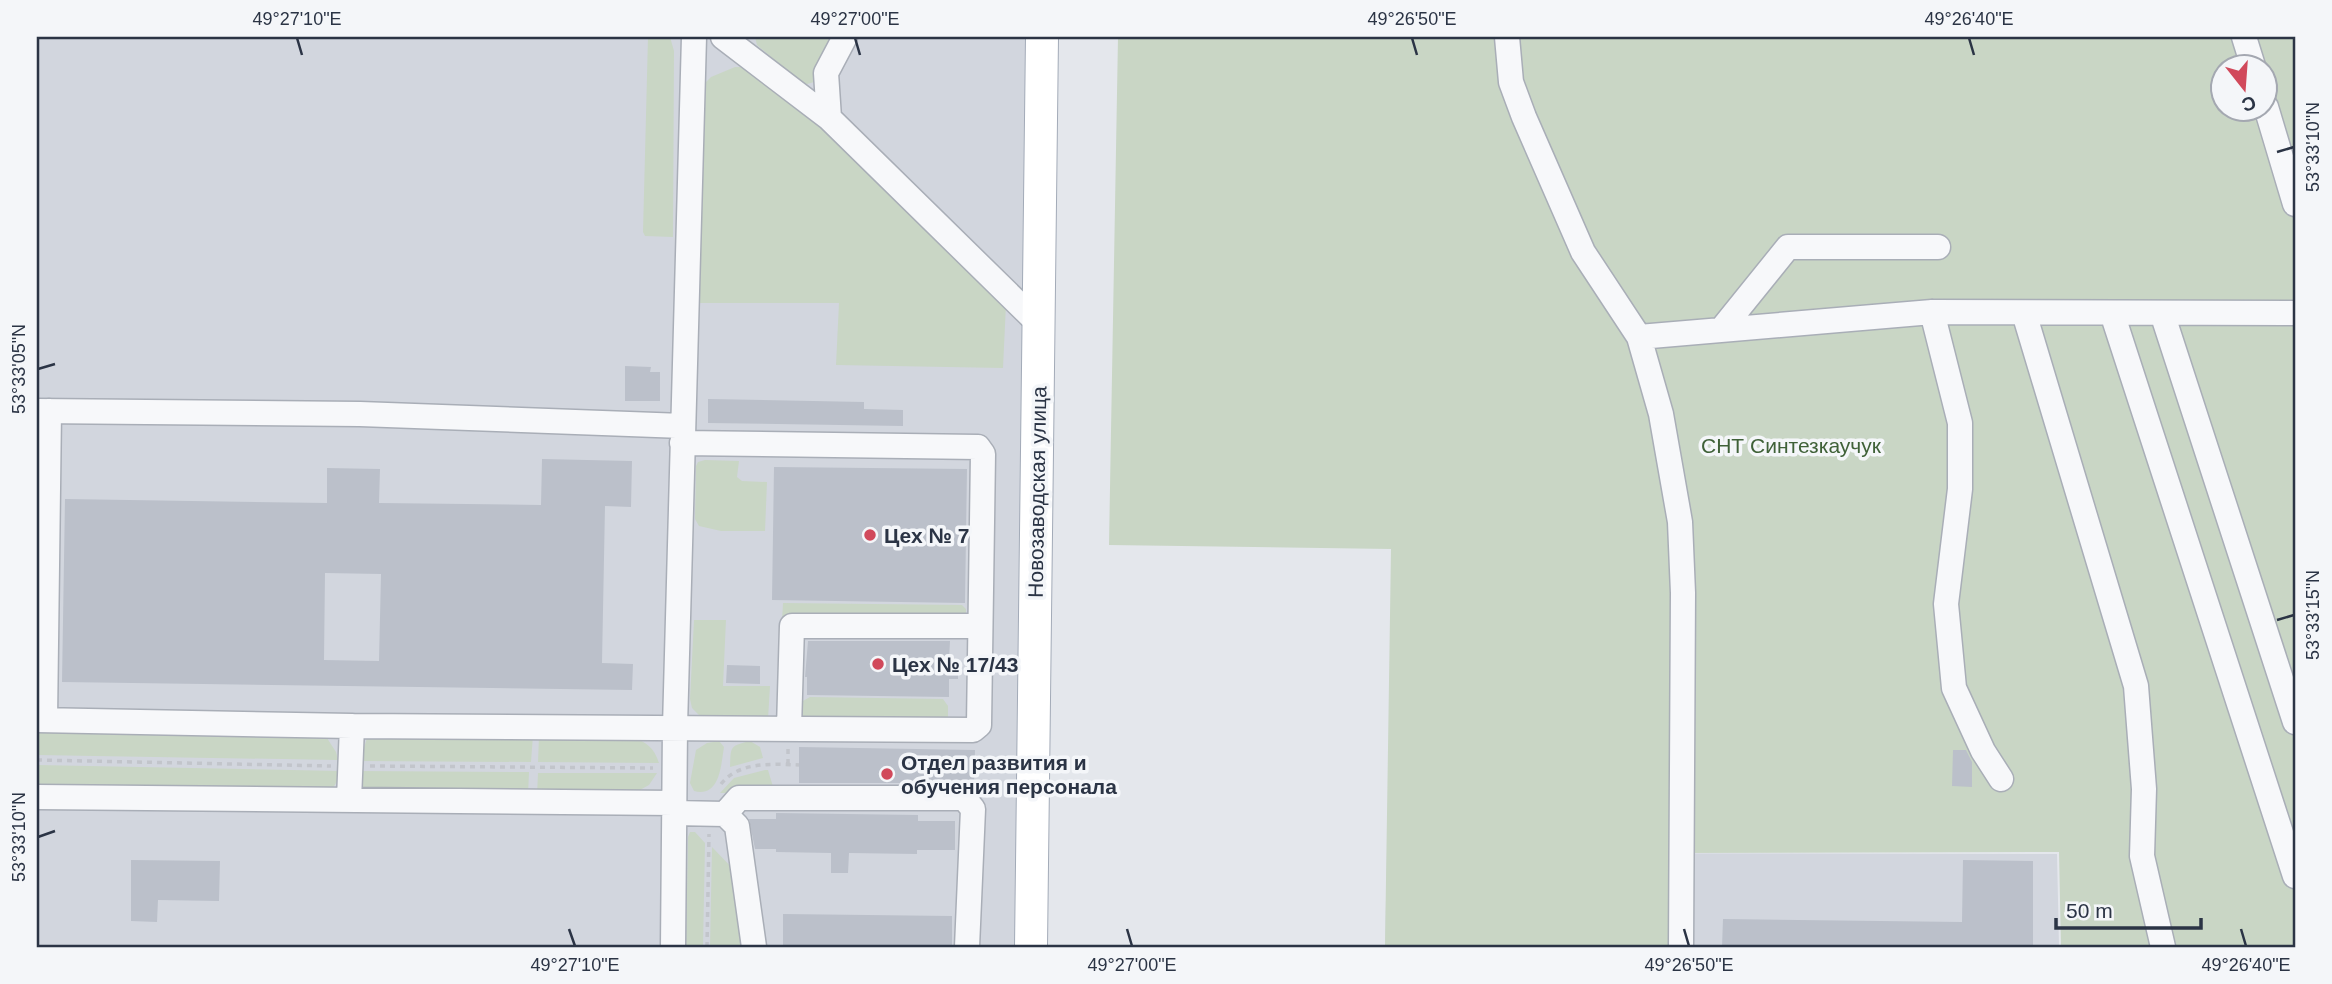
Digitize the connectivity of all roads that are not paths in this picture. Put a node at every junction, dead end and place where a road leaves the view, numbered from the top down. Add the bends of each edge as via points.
1 (694, 37) edge
2 (723, 37) edge
3 (845, 37) edge
4 (1042, 37) edge
5 (1507, 37) edge
6 (830, 118) junction
7 (2270, 122) edge
8 (2295, 204) edge
9 (1938, 247) dead end
10 (1932, 312) junction
11 (2024, 313) junction
12 (2112, 313) junction
13 (2162, 313) junction
14 (2295, 313) edge
15 (1039, 324) junction
16 (1721, 330) junction
17 (1639, 337) junction
18 (43, 411) edge
19 (683, 434) junction
20 (42, 578) edge
21 (980, 626) junction
22 (41, 720) edge
23 (2295, 722) edge
24 (352, 726) junction
25 (675, 727) junction
26 (789, 729) junction
27 (2001, 779) dead end
28 (37, 797) edge
29 (349, 800) junction
30 (674, 808) junction
31 (717, 814) junction
32 (2295, 876) edge
33 (673, 947) edge
34 (754, 947) edge
35 (967, 947) edge
36 (1031, 947) edge
37 (1681, 947) edge
38 (2164, 947) edge

1 - 19 street
2 - 6 street
3 - 6 street via 826,74
4 - 15 main road, Новозаводская улица
5 - 17 street via 1511,82 1524,117 1583,251
6 - 15 street
7 - 8 street
9 - 16 street via 1788,247
10 - 11 street
10 - 16 street
10 - 27 street via 1960,423 1960,489 1946,604 1954,688
11 - 12 street
11 - 38 street via 2136,686 2144,789 2142,856
12 - 13 street
12 - 32 street
13 - 14 street
13 - 23 street
15 - 36 main road, Новозаводская улица
16 - 17 street
17 - 37 street via 1661,414 1680,522
18 - 19 street via 360,414
18 - 20 street
19 - 21 street via 978,447 983,454
19 - 25 street
20 - 22 street
21 - 26 street via 979,725 973,730
21 - 26 street via 792,626
22 - 24 street
24 - 25 street
24 - 29 street
25 - 26 street
25 - 30 street
28 - 29 street
29 - 30 street
30 - 31 street
30 - 33 street
31 - 34 street via 737,826
31 - 35 street via 738,798 964,798 973,809

